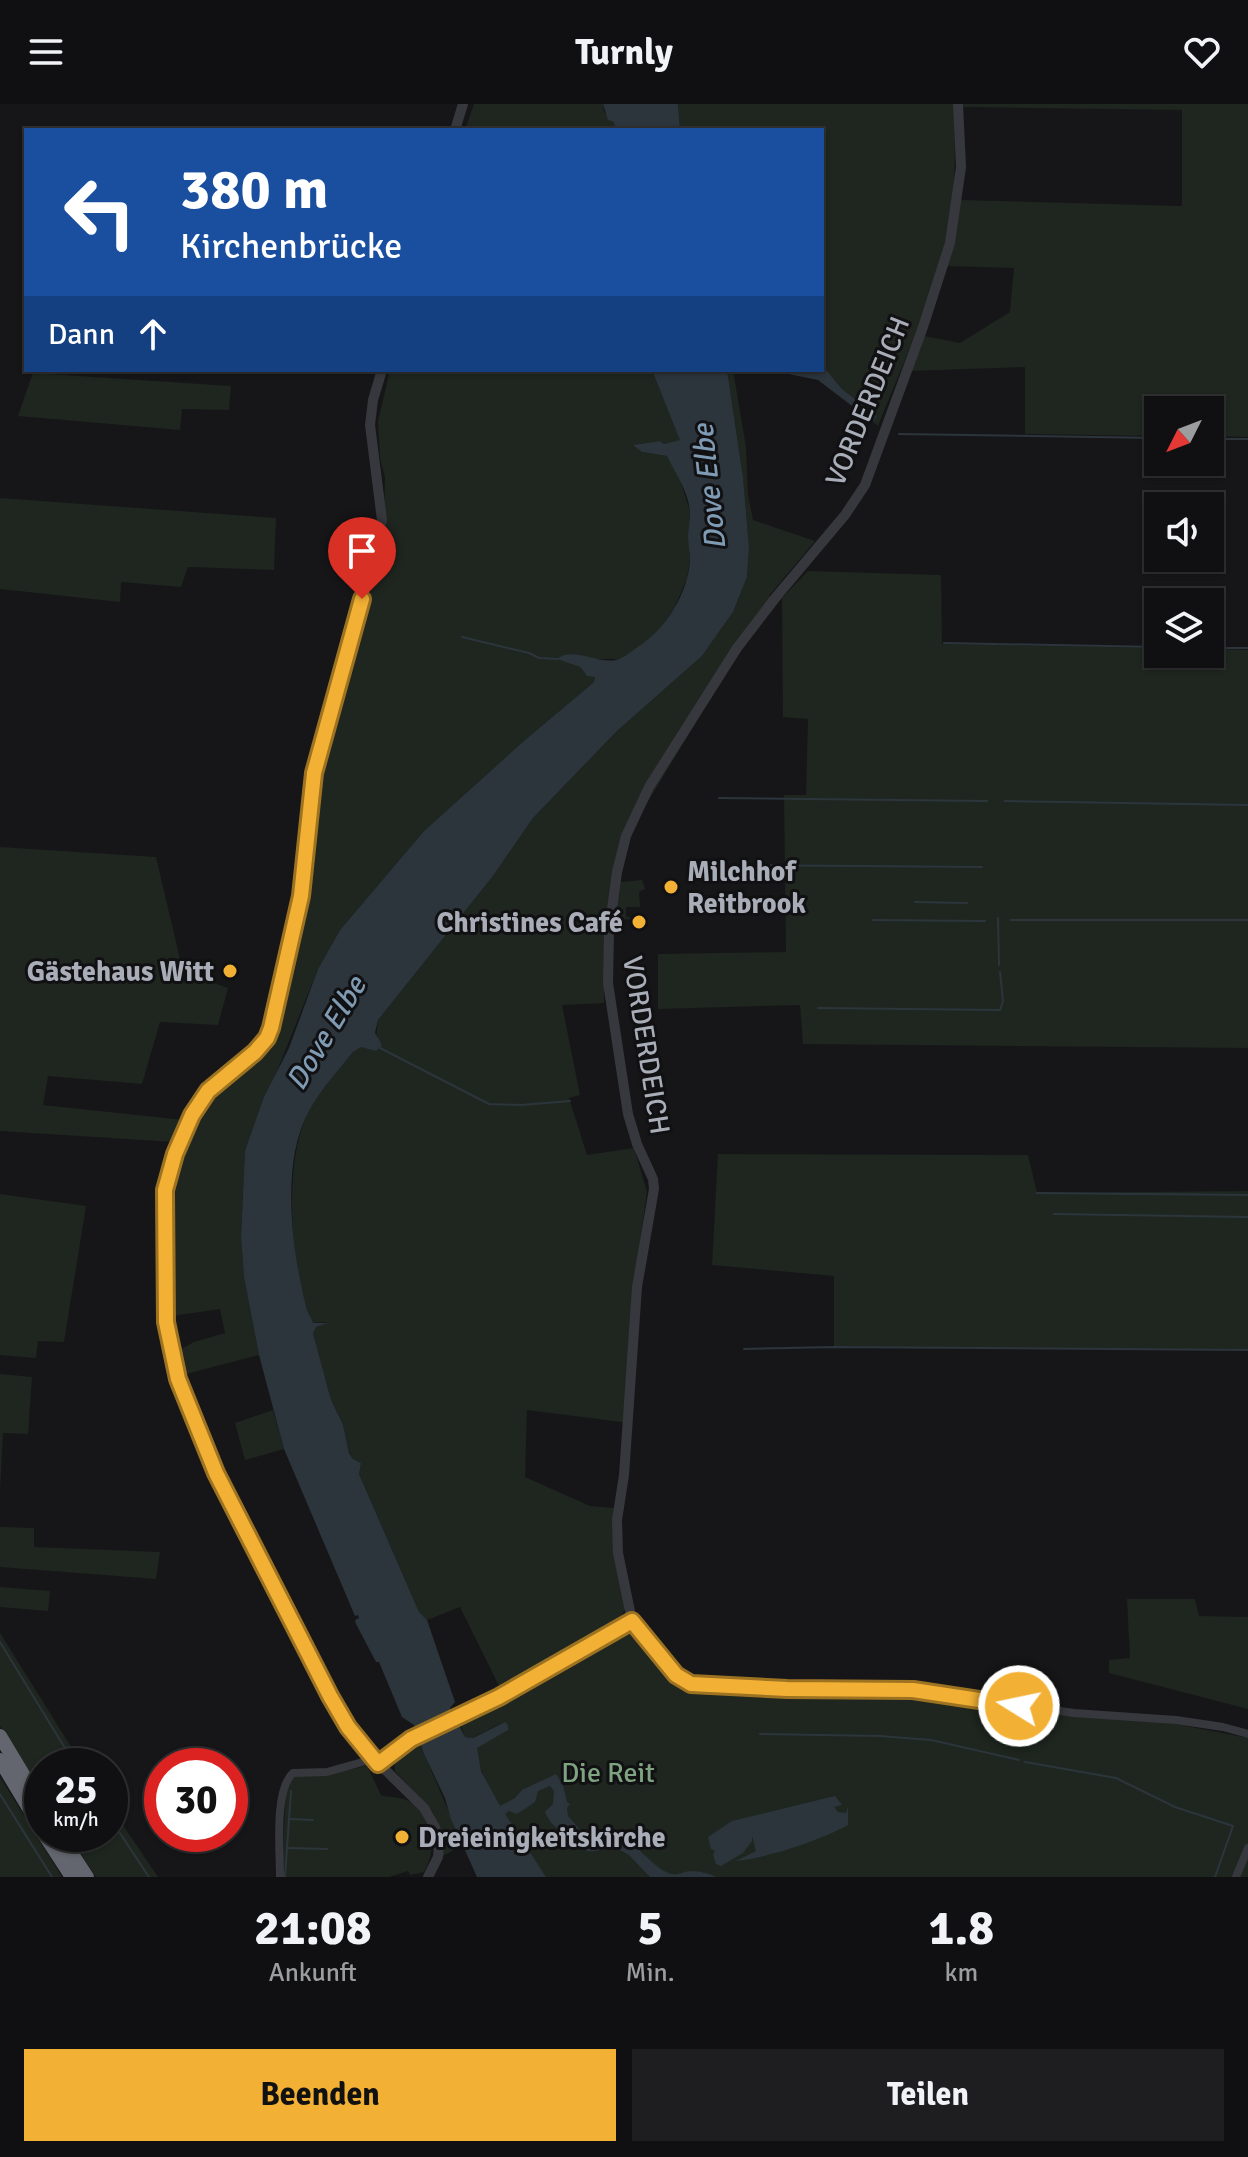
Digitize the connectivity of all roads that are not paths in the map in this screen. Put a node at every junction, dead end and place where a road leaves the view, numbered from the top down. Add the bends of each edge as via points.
1 (463, 104) edge
2 (958, 104) edge
3 (456, 128) edge
4 (381, 372) edge
5 (632, 1621) junction
6 (1248, 1734) edge
7 (0, 1736) edge
8 (0, 1760) edge
9 (376, 1762) junction
10 (24, 1776) edge
11 (24, 1800) edge
12 (1248, 1848) edge
13 (56, 1852) edge
14 (71, 1852) edge
15 (72, 1877) edge
16 (87, 1877) edge
17 (280, 1877) edge
18 (428, 1877) edge
19 (1236, 1877) edge

1 - 3 street
2 - 5 street, VORDERDEICH via 961,167 950,243 865,485 759,618 688,725 631,821 617,872 608,938 609,992 629,1117 654,1189 637,1287 617,1520
4 - 9 street via 370,425 382,520 314,773 301,896 275,1016 267,1038 208,1091 192,1115 165,1190 164,1218 166,1322 190,1411 252,1548 330,1696
5 - 6 street, VORDERDEICH via 676,1675 691,1684 941,1692 1074,1713 1176,1720
5 - 9 street
7 - 10 highway
8 - 11 highway
9 - 17 street via 293,1773 285,1779
9 - 18 street via 424,1808 435,1827 438,1857
12 - 19 street
13 - 15 highway
14 - 16 highway

